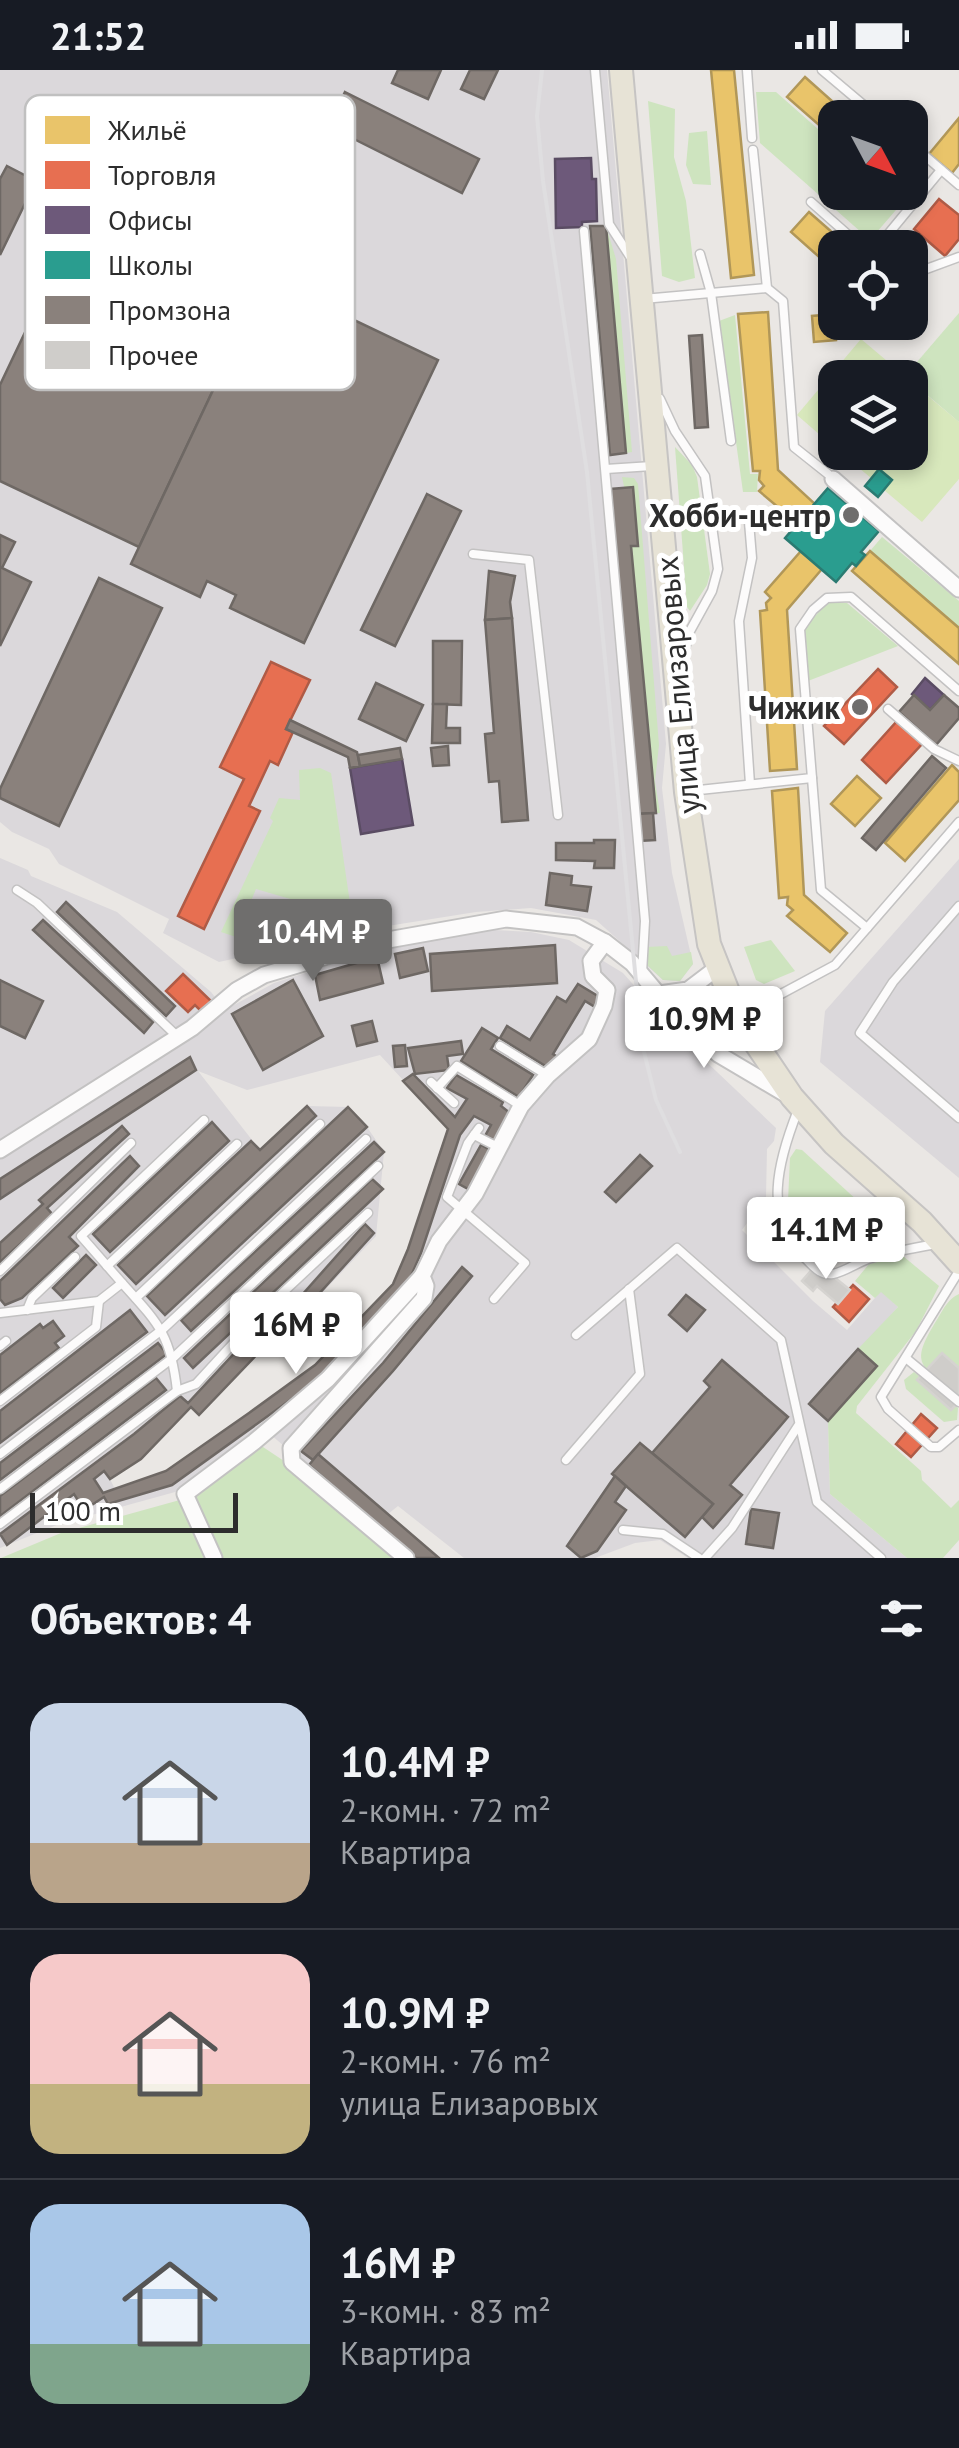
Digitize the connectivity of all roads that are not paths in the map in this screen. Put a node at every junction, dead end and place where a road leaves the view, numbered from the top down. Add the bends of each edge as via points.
1 (595, 70) edge
2 (621, 70) edge
3 (748, 70) edge
4 (822, 70) edge
5 (858, 100) edge
6 (752, 138) dead end
7 (753, 150) dead end
8 (928, 159) edge
9 (941, 170) junction
10 (959, 184) edge
11 (811, 202) dead end
12 (843, 230) edge
13 (891, 230) edge
14 (584, 231) dead end
15 (700, 254) dead end
16 (958, 260) edge
17 (640, 270) junction
18 (928, 270) edge
19 (768, 288) junction
20 (711, 293) junction
21 (643, 299) junction
22 (650, 379) junction
23 (731, 440) dead end
24 (657, 466) junction
25 (606, 469) junction
26 (831, 476) joint
27 (750, 522) dead end
28 (472, 554) dead end
29 (959, 589) edge
30 (676, 682) junction
31 (959, 691) edge
32 (888, 709) dead end
33 (959, 761) edge
34 (812, 778) junction
35 (750, 784) junction
36 (686, 792) junction
37 (558, 815) dead end
38 (959, 822) edge
39 (17, 890) dead end
40 (959, 906) edge
41 (867, 928) junction
42 (605, 942) junction
43 (717, 968) junction
44 (642, 973) junction
45 (660, 994) junction
46 (738, 1017) junction
47 (178, 1037) junction
48 (500, 1046) dead end
49 (548, 1075) junction
50 (796, 1102) junction
51 (454, 1103) dead end
52 (521, 1106) junction
53 (959, 1118) edge
54 (204, 1120) dead end
55 (320, 1124) dead end
56 (366, 1138) dead end
57 (131, 1142) dead end
58 (237, 1144) dead end
59 (500, 1148) junction
60 (0, 1150) edge
61 (378, 1166) dead end
62 (464, 1211) junction
63 (368, 1213) dead end
64 (950, 1243) edge
65 (75, 1256) dead end
66 (959, 1263) edge
67 (107, 1266) junction
68 (0, 1271) edge
69 (959, 1271) edge
70 (422, 1276) junction
71 (122, 1283) junction
72 (629, 1289) junction
73 (136, 1298) junction
74 (494, 1299) dead end
75 (100, 1301) junction
76 (27, 1310) junction
77 (0, 1313) edge
78 (163, 1329) junction
79 (576, 1335) dead end
80 (174, 1357) junction
81 (907, 1359) junction
82 (177, 1392) junction
83 (0, 1401) edge
84 (959, 1402) edge
85 (798, 1426) junction
86 (959, 1430) edge
87 (0, 1454) edge
88 (566, 1460) dead end
89 (0, 1489) edge
90 (0, 1524) edge
91 (623, 1530) dead end
92 (214, 1558) edge
93 (406, 1558) edge
94 (702, 1558) edge
95 (881, 1558) edge

1 - 17 lane via 609,224
2 - 17 main road, улица Елизаровых
3 - 6 lane
4 - 5 lane
7 - 19 lane
8 - 9 lane
9 - 10 lane
9 - 13 lane
11 - 12 lane
14 - 25 lane
15 - 20 lane
16 - 18 lane
17 - 21 main road, улица Елизаровых
19 - 20 lane
19 - 26 lane via 783,302 794,447
20 - 21 lane
20 - 23 lane
21 - 22 main road, улица Елизаровых
22 - 24 main road, улица Елизаровых
22 - 30 lane via 705,476 718,568
24 - 25 lane
24 - 30 main road, улица Елизаровых
25 - 44 lane via 645,921
26 - 29 street
27 - 35 lane via 752,558 739,621
28 - 37 lane via 529,560
30 - 36 main road, улица Елизаровых
31 - 34 lane via 851,597 826,598 800,629
32 - 33 lane via 934,749
34 - 35 lane
34 - 41 lane via 821,890
35 - 36 lane
36 - 43 main road, улица Елизаровых
38 - 41 lane
39 - 47 lane
40 - 53 lane via 860,1032
41 - 46 lane via 835,965
42 - 44 street
42 - 47 street via 577,927 506,920 371,943 264,975
42 - 49 street via 591,960 593,976 607,990 596,1026
43 - 45 street via 688,990
43 - 46 main road, улица Елизаровых
44 - 45 street
45 - 50 street via 718,1054
46 - 50 main road, улица Елизаровых
47 - 60 street
48 - 49 lane
49 - 52 street
50 - 64 main road, улица Елизаровых via 834,1144
50 - 64 lane via 776,1181 782,1218 800,1255 822,1274 834,1274 876,1256
51 - 52 lane via 434,1085 457,1066
52 - 59 street
54 - 67 lane via 80,1236
55 - 73 lane
56 - 78 lane
57 - 68 lane
58 - 67 lane
59 - 62 street
59 - 62 lane via 477,1131 447,1197
61 - 80 lane
62 - 70 street
62 - 74 lane via 525,1262
63 - 82 lane via 196,1384
64 - 66 main road, улица Елизаровых
65 - 76 lane
67 - 71 lane
69 - 81 lane
70 - 92 street via 328,1380 185,1494
70 - 93 street via 424,1298 289,1455
71 - 73 lane
71 - 75 lane
72 - 79 lane
72 - 85 lane via 677,1248 780,1340
72 - 88 lane via 640,1374
73 - 78 lane
75 - 76 lane
75 - 83 lane via 96,1327
76 - 77 lane
78 - 80 lane
78 - 87 lane
80 - 82 lane
80 - 89 lane
81 - 84 lane
81 - 86 lane via 882,1390 883,1404 931,1447
82 - 90 lane
85 - 94 lane via 732,1528
85 - 95 lane via 816,1502
91 - 94 lane via 662,1534

